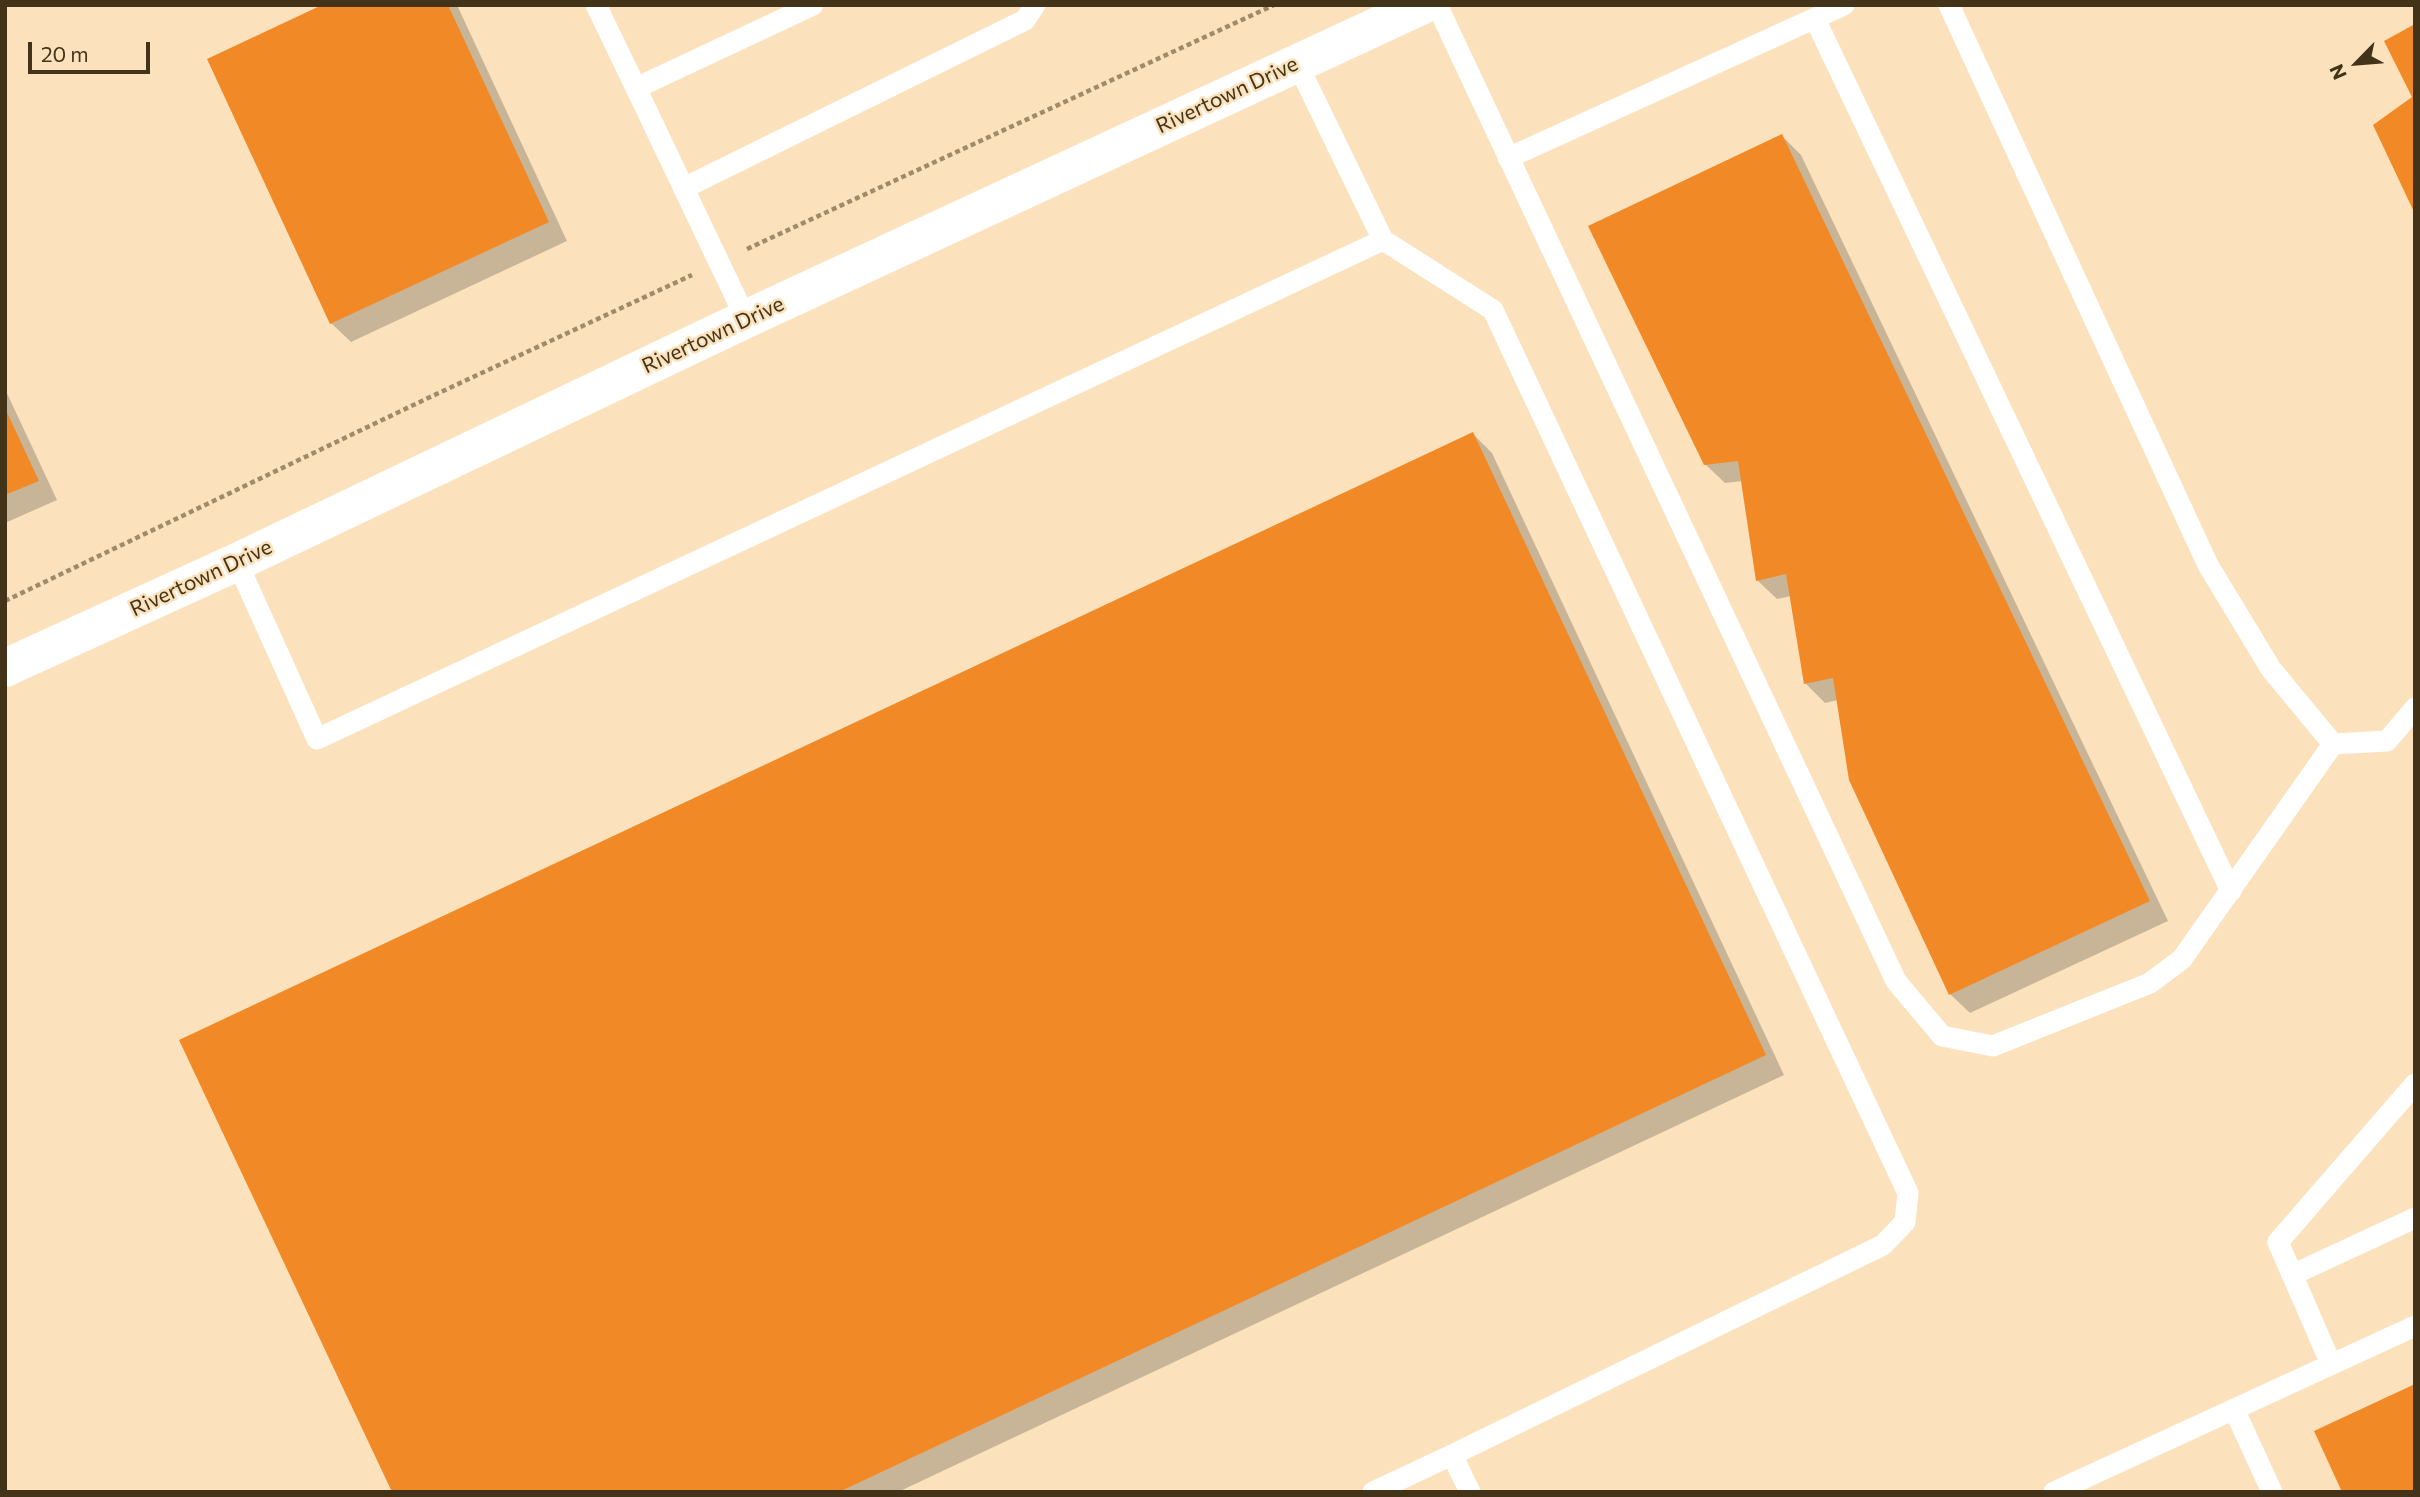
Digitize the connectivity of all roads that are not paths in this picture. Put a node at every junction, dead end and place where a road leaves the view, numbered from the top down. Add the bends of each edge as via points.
1 (596, 5) edge
2 (813, 5) edge
3 (1035, 5) edge
4 (1423, 5) edge
5 (1437, 5) edge
6 (1844, 5) edge
7 (1949, 5) edge
8 (1815, 19) junction
9 (1297, 63) junction
10 (636, 88) junction
11 (1508, 158) junction
12 (684, 188) junction
13 (1383, 240) junction
14 (746, 319) junction
15 (237, 562) junction
16 (5, 668) edge
17 (2415, 708) edge
18 (2333, 744) junction
19 (2231, 891) junction
20 (2415, 1084) edge
21 (2415, 1218) edge
22 (2292, 1275) junction
23 (2415, 1326) edge
24 (2331, 1364) junction
25 (2234, 1409) junction
26 (1452, 1455) junction
27 (1373, 1492) edge
28 (1470, 1492) edge
29 (2054, 1492) edge
30 (2272, 1492) edge

1 - 10 lane
2 - 10 lane
3 - 12 lane via 1025,20
4 - 9 street, Rivertown Drive
5 - 11 lane
6 - 8 lane
7 - 18 lane via 2208,565 2270,668
8 - 11 lane
8 - 19 lane
9 - 13 lane
9 - 14 street, Rivertown Drive
10 - 12 lane
11 - 19 lane via 1896,981 1942,1035 1993,1046 2150,983 2182,959
12 - 14 lane
13 - 15 lane via 317,739
13 - 26 lane via 1493,310 1908,1193 1905,1222 1883,1245
14 - 15 street, Rivertown Drive
15 - 16 street, Rivertown Drive
17 - 18 lane via 2387,741
18 - 19 lane
20 - 22 lane via 2278,1242
21 - 22 lane
22 - 24 lane
23 - 24 lane
24 - 25 lane
25 - 29 lane
25 - 30 lane
26 - 27 lane
26 - 28 lane

